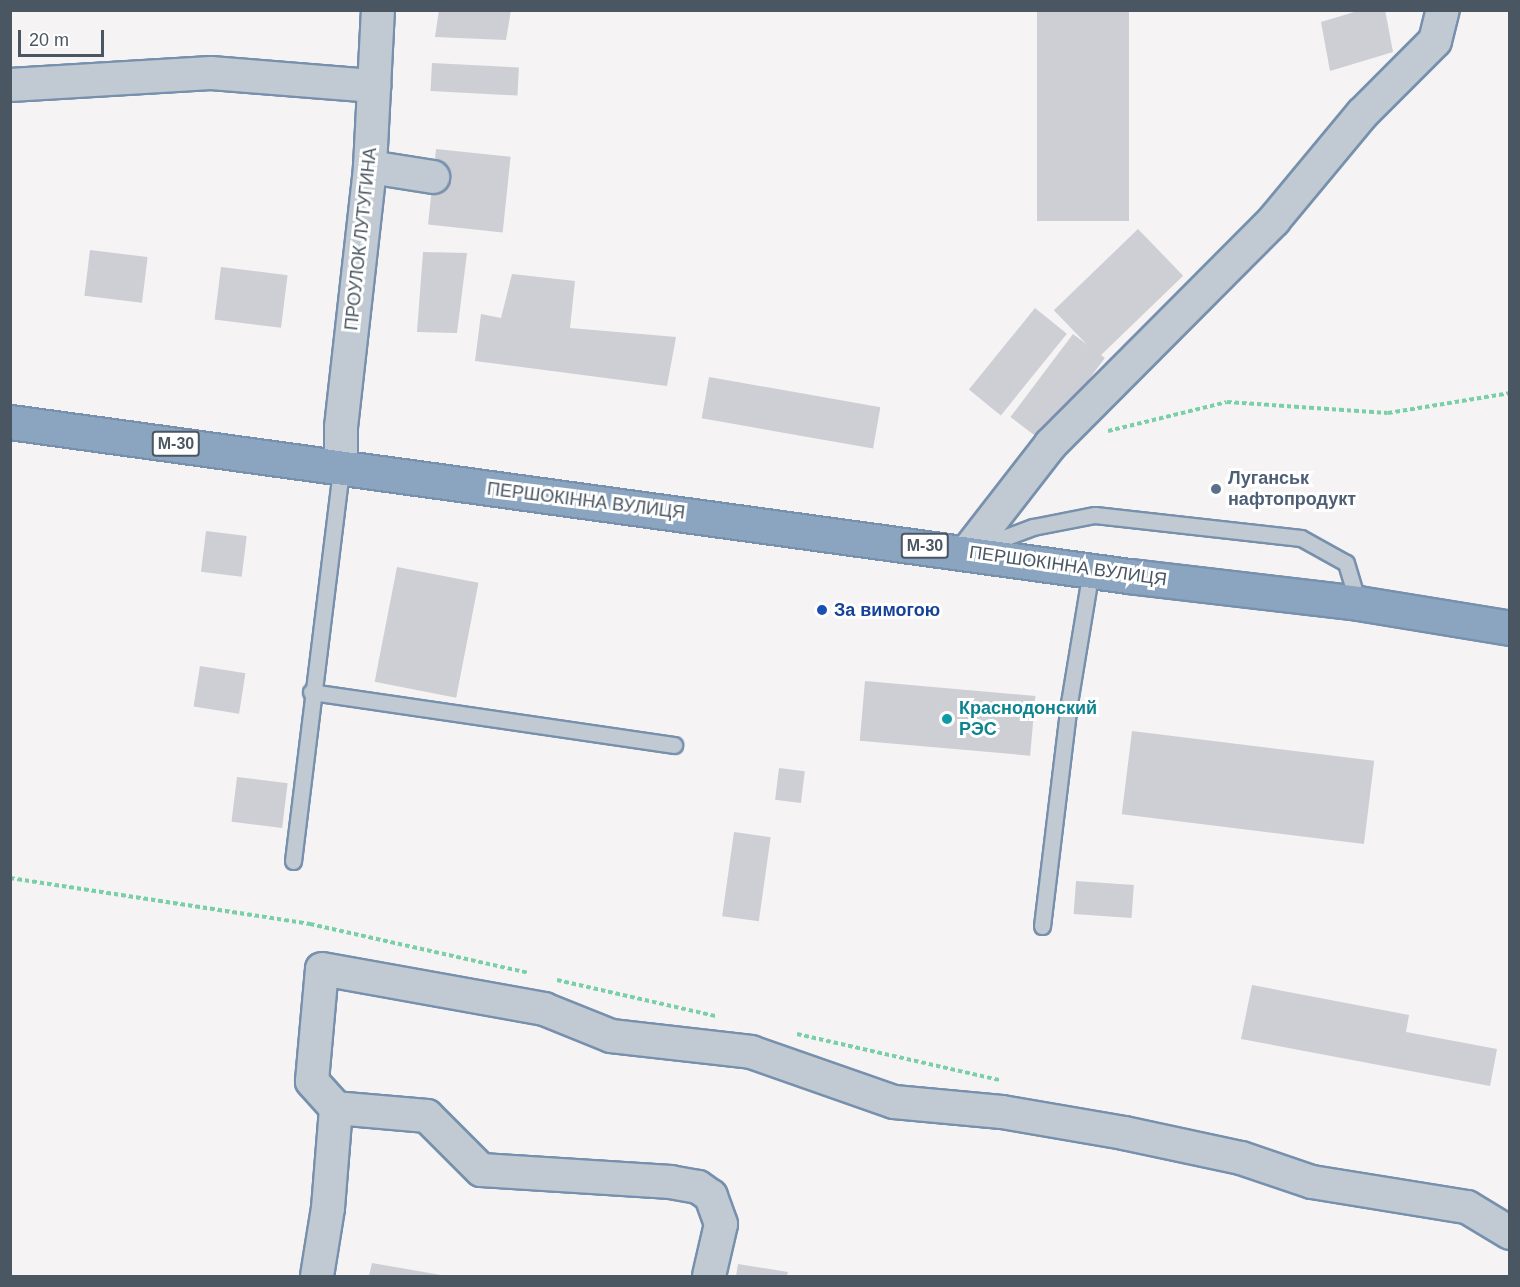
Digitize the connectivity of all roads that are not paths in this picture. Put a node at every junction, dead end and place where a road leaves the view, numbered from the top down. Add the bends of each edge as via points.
1 (378, 10) edge
2 (1443, 10) edge
3 (10, 85) edge
4 (374, 86) junction
5 (370, 167) junction
6 (432, 177) dead end
7 (10, 422) edge
8 (341, 468) junction
9 (968, 551) junction
10 (1091, 570) junction
11 (1358, 603) junction
12 (1509, 628) edge
13 (311, 692) junction
14 (674, 745) dead end
15 (293, 861) dead end
16 (1042, 926) dead end
17 (336, 1108) junction
18 (1509, 1233) edge
19 (317, 1276) edge
20 (709, 1276) edge

1 - 4 street, ПРОУЛОК ЛУТУГИНА
2 - 9 street via 1435,41 1362,114 1274,220 1051,444
3 - 4 street via 211,73
4 - 5 street, ПРОУЛОК ЛУТУГИНА
5 - 6 street
5 - 8 street, ПРОУЛОК ЛУТУГИНА via 341,427
7 - 8 highway, М-30
8 - 9 highway, ПЕРШОКІННА ВУЛИЦЯ / М-30
8 - 13 lane
9 - 10 highway, ПЕРШОКІННА ВУЛИЦЯ / М-30
9 - 11 lane via 1033,528 1095,515 1301,538 1346,563
10 - 11 highway, ПЕРШОКІННА ВУЛИЦЯ / М-30
10 - 16 lane
11 - 12 highway, ПЕРШОКІННА ВУЛИЦЯ / М-30
13 - 14 lane
13 - 15 lane
17 - 18 street via 312,1081 322,969 544,1009 611,1036 750,1052 894,1102 1002,1112 1124,1133 1241,1158 1312,1182 1467,1207
17 - 19 street via 328,1209
17 - 20 street via 427,1116 481,1170 698,1187 711,1196 722,1224

